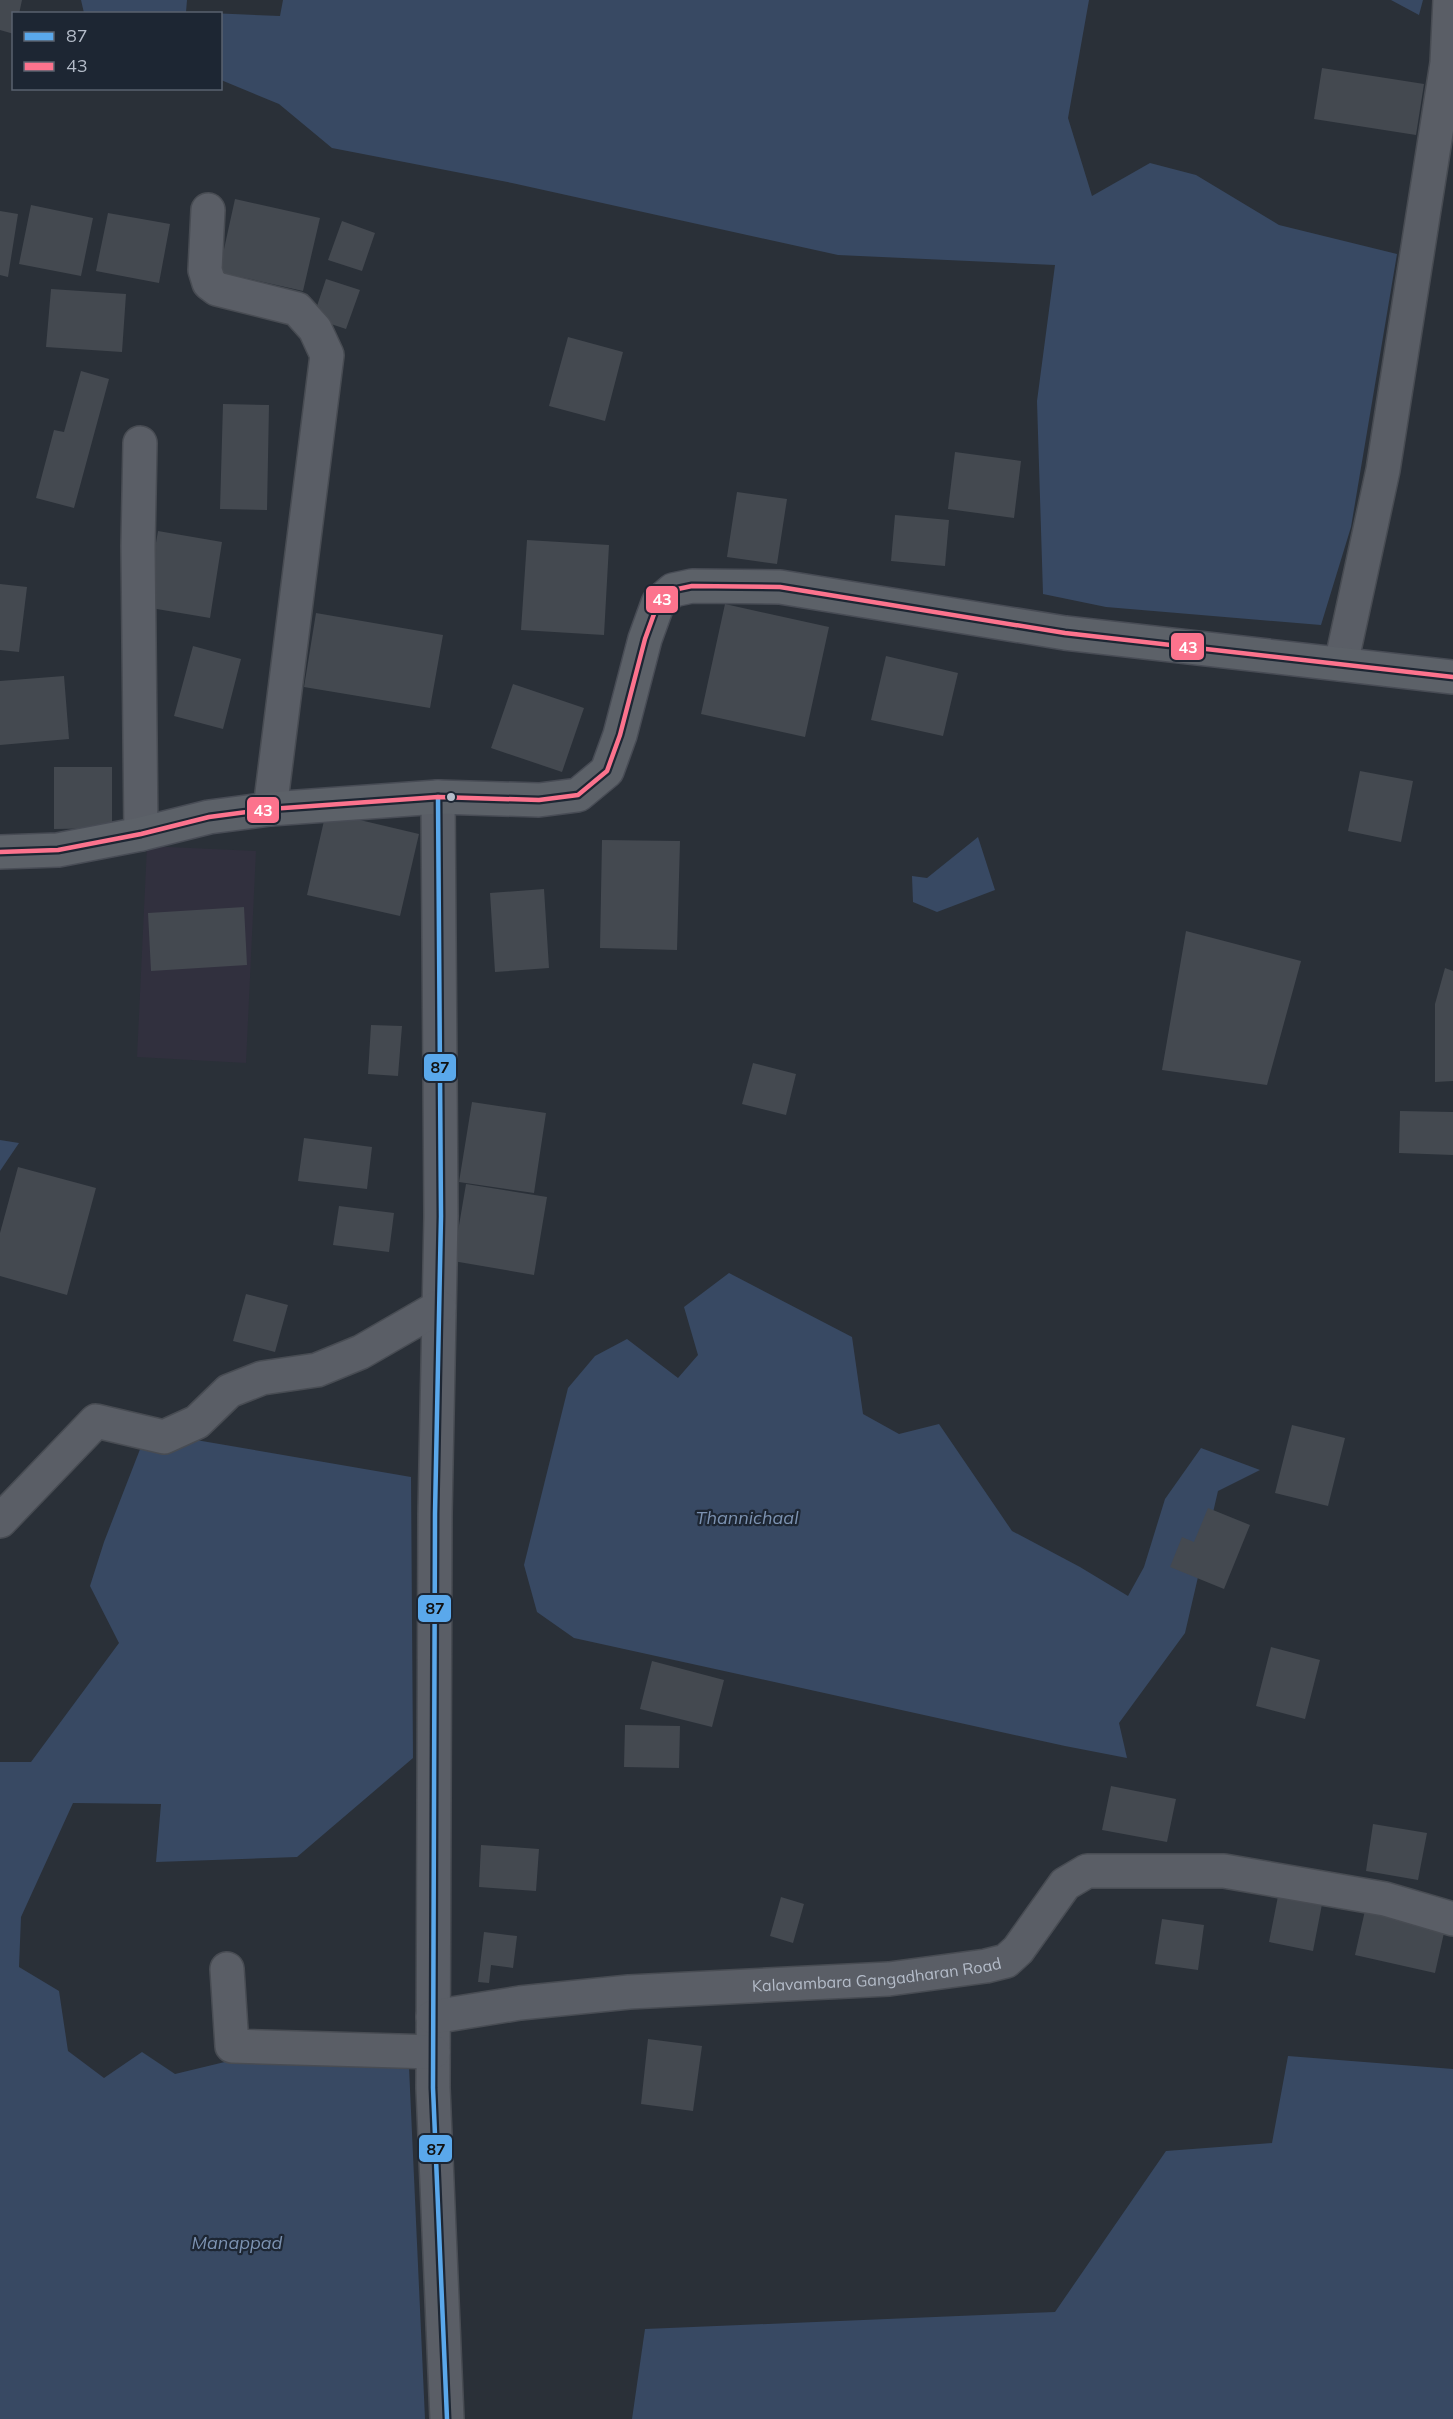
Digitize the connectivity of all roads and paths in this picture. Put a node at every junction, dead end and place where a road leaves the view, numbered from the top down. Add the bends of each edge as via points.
1 (1450, 0) edge
2 (208, 210) dead end
3 (140, 443) dead end
4 (1341, 664) junction
5 (1453, 677) edge
6 (438, 797) junction
7 (270, 809) junction
8 (141, 834) junction
9 (0, 852) edge
10 (439, 1306) junction
11 (0, 1521) edge
12 (1453, 1919) edge
13 (227, 1969) dead end
14 (433, 2017) junction
15 (433, 2052) junction
16 (447, 2419) edge

1 - 4 street via 1447,63 1384,459
2 - 7 street via 205,270 209,283 217,289 297,309 315,329 327,355
3 - 8 street
4 - 5 main road
4 - 6 main road via 1065,633 780,587 692,586 673,590 658,603 606,771 578,795 539,800
6 - 7 main road
6 - 10 street
7 - 8 main road via 209,817
8 - 9 main road via 58,850
10 - 11 street via 361,1352 317,1370 262,1378 229,1391 197,1422 164,1437 96,1421
10 - 14 street
12 - 14 street, Kalavambara Gangadharan Road via 1385,1899 1224,1870 1087,1870 1065,1884 1018,1950 1006,1961 986,1966 889,1979 629,1992
13 - 15 street via 232,2046
14 - 15 street
15 - 16 street

